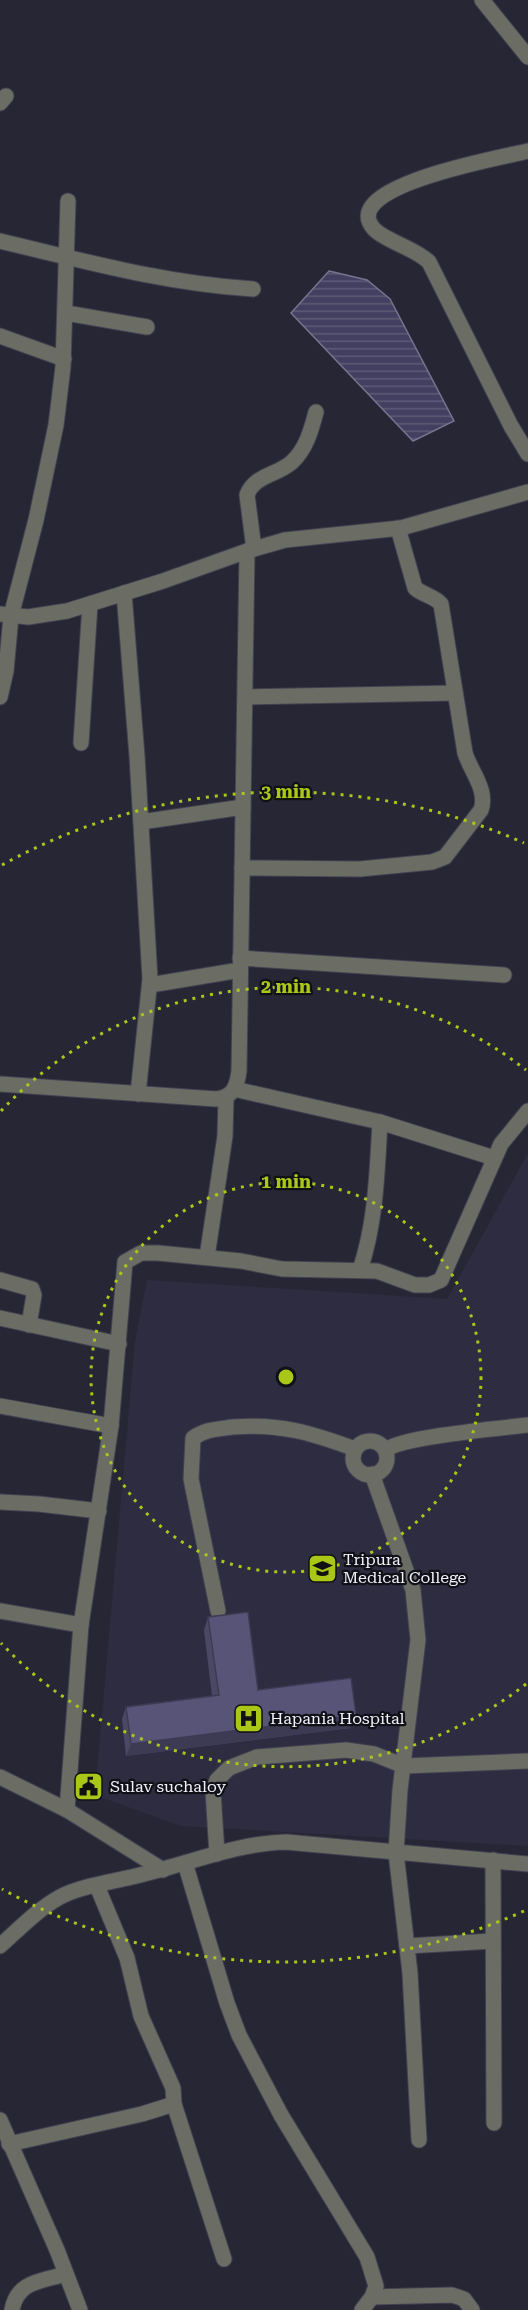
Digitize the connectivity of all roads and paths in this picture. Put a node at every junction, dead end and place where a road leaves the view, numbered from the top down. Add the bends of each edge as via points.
1 (482, 0) edge
2 (528, 57) edge
3 (528, 151) edge
4 (68, 201) dead end
5 (0, 241) edge
6 (68, 257) junction
7 (253, 289) dead end
8 (66, 313) junction
9 (147, 327) dead end
10 (0, 336) edge
11 (64, 359) junction
12 (316, 412) dead end
13 (528, 454) edge
14 (528, 492) edge
15 (398, 528) junction
16 (251, 550) junction
17 (124, 593) junction
18 (90, 604) junction
19 (5, 615) edge
20 (454, 693) junction
21 (0, 697) edge
22 (246, 697) junction
23 (81, 743) dead end
24 (243, 807) junction
25 (141, 822) junction
26 (242, 868) junction
27 (240, 964) junction
28 (504, 975) dead end
29 (150, 985) junction
30 (0, 1084) edge
31 (230, 1093) junction
32 (138, 1094) junction
33 (528, 1111) edge
34 (380, 1122) junction
35 (494, 1158) junction
36 (207, 1257) junction
37 (360, 1270) junction
38 (0, 1280) edge
39 (0, 1318) edge
40 (29, 1325) junction
41 (119, 1344) junction
42 (0, 1406) edge
43 (528, 1425) edge
44 (111, 1426) junction
45 (355, 1449) junction
46 (386, 1450) junction
47 (372, 1474) junction
48 (0, 1502) edge
49 (99, 1511) junction
50 (0, 1611) edge
51 (218, 1611) dead end
52 (81, 1625) junction
53 (528, 1761) edge
54 (404, 1766) junction
55 (0, 1777) edge
56 (67, 1810) junction
57 (396, 1852) junction
58 (217, 1854) junction
59 (493, 1860) junction
60 (185, 1863) junction
61 (528, 1864) edge
62 (163, 1870) junction
63 (97, 1886) junction
64 (494, 1941) junction
65 (0, 1946) edge
66 (406, 1946) junction
67 (174, 2104) junction
68 (0, 2120) edge
69 (494, 2122) dead end
70 (419, 2140) dead end
71 (9, 2144) junction
72 (224, 2259) dead end
73 (66, 2274) junction
74 (372, 2297) junction
75 (12, 2310) edge
76 (80, 2310) edge
77 (362, 2310) edge
78 (472, 2310) edge

1 - 2 street
3 - 13 street via 397,187 369,208 368,219 374,230 429,262
4 - 6 street
5 - 6 street
6 - 7 street via 168,279
6 - 8 street
8 - 9 street
8 - 11 street
10 - 11 street
11 - 19 street via 56,425 36,520
12 - 16 street via 309,439 298,455 290,464 250,487
14 - 15 street
15 - 16 street via 285,540
15 - 20 street via 415,588 441,604
16 - 17 street
16 - 22 street
17 - 18 street
17 - 25 street
18 - 19 street via 40,616
18 - 23 street
19 - 21 street via 6,671
20 - 22 street
20 - 26 street via 465,753 484,801 445,857 432,862 360,869
22 - 24 street
24 - 25 street
24 - 26 street
25 - 29 street
26 - 27 street
27 - 28 street
27 - 29 street
27 - 31 street via 238,1071
29 - 32 street
30 - 32 street
31 - 32 street via 216,1099
31 - 34 street
31 - 36 street
33 - 35 street
34 - 35 street
34 - 37 street via 374,1216
35 - 37 street via 441,1280 415,1285 377,1271
36 - 37 street via 282,1269
36 - 41 street via 141,1253 125,1262
38 - 40 street via 32,1289
39 - 40 street
40 - 41 street
41 - 44 street
42 - 44 street
43 - 46 street via 412,1440
44 - 49 street
45 - 46 street via 368,1440 378,1442
45 - 47 street via 352,1460 357,1470
45 - 51 street via 315,1435 259,1425 204,1431 193,1438 191,1479
46 - 47 street via 385,1466
47 - 54 street via 413,1590 418,1640
48 - 49 street
49 - 52 street
50 - 52 street
52 - 56 street
53 - 54 street
54 - 57 street
54 - 58 street via 374,1754 346,1750 257,1757 229,1768 213,1791
55 - 56 street
56 - 62 street
57 - 58 street via 286,1842 261,1843
57 - 59 street
57 - 66 street
58 - 60 street
59 - 61 street
59 - 64 street
60 - 62 street
60 - 74 street via 240,2036 281,2115 367,2257 376,2286
62 - 63 street
63 - 65 street via 59,1897
63 - 67 street via 127,1958 141,2016 172,2088
64 - 66 street
64 - 69 street
66 - 70 street
67 - 71 street
67 - 72 street
68 - 71 street
71 - 73 street
73 - 75 street via 20,2290
73 - 76 street
74 - 77 street
74 - 78 street via 452,2295 464,2299

